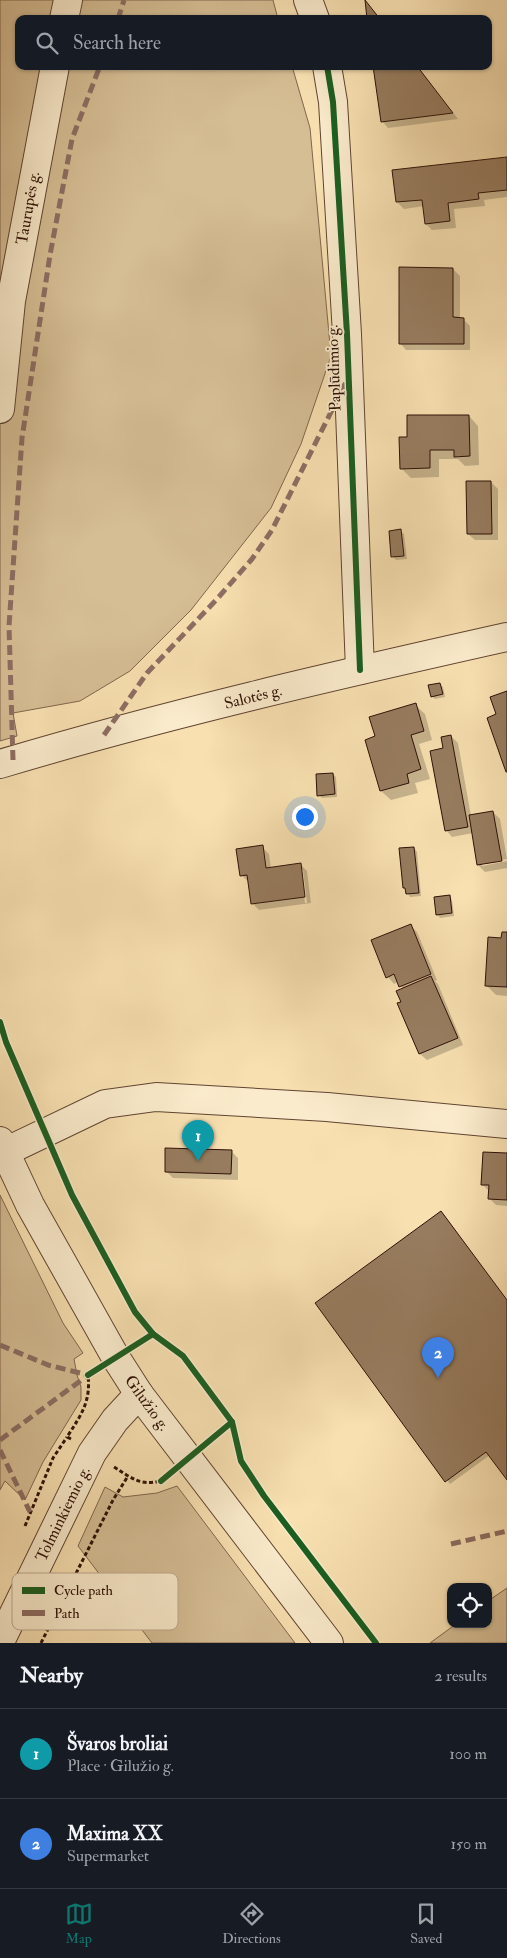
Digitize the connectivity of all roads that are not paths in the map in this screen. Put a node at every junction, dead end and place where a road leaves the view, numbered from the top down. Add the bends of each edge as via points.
1 (68, 0) edge
2 (308, 0) edge
3 (65, 15) edge
4 (314, 15) edge
5 (54, 70) edge
6 (328, 70) edge
7 (0, 409) edge
8 (507, 637) edge
9 (360, 670) junction
10 (0, 764) edge
11 (507, 1124) edge
12 (2, 1146) edge
13 (139, 1394) junction
14 (34, 1573) edge
15 (12, 1617) edge
16 (0, 1642) edge
17 (329, 1643) edge

1 - 3 street
2 - 4 street
5 - 7 street, Taurupės g. via 11,301
6 - 9 street, Paplūdimio g. via 333,102 346,324
8 - 9 street, Salotės g.
9 - 10 street, Salotės g. via 104,734
11 - 12 street via 327,1106 156,1097 105,1104
12 - 13 street, Gilužio g. via 30,1205
13 - 14 street, Tolminkiemio g. via 115,1420 92,1453
13 - 17 street, Gilužio g.
15 - 16 street, Tolminkiemio g.

